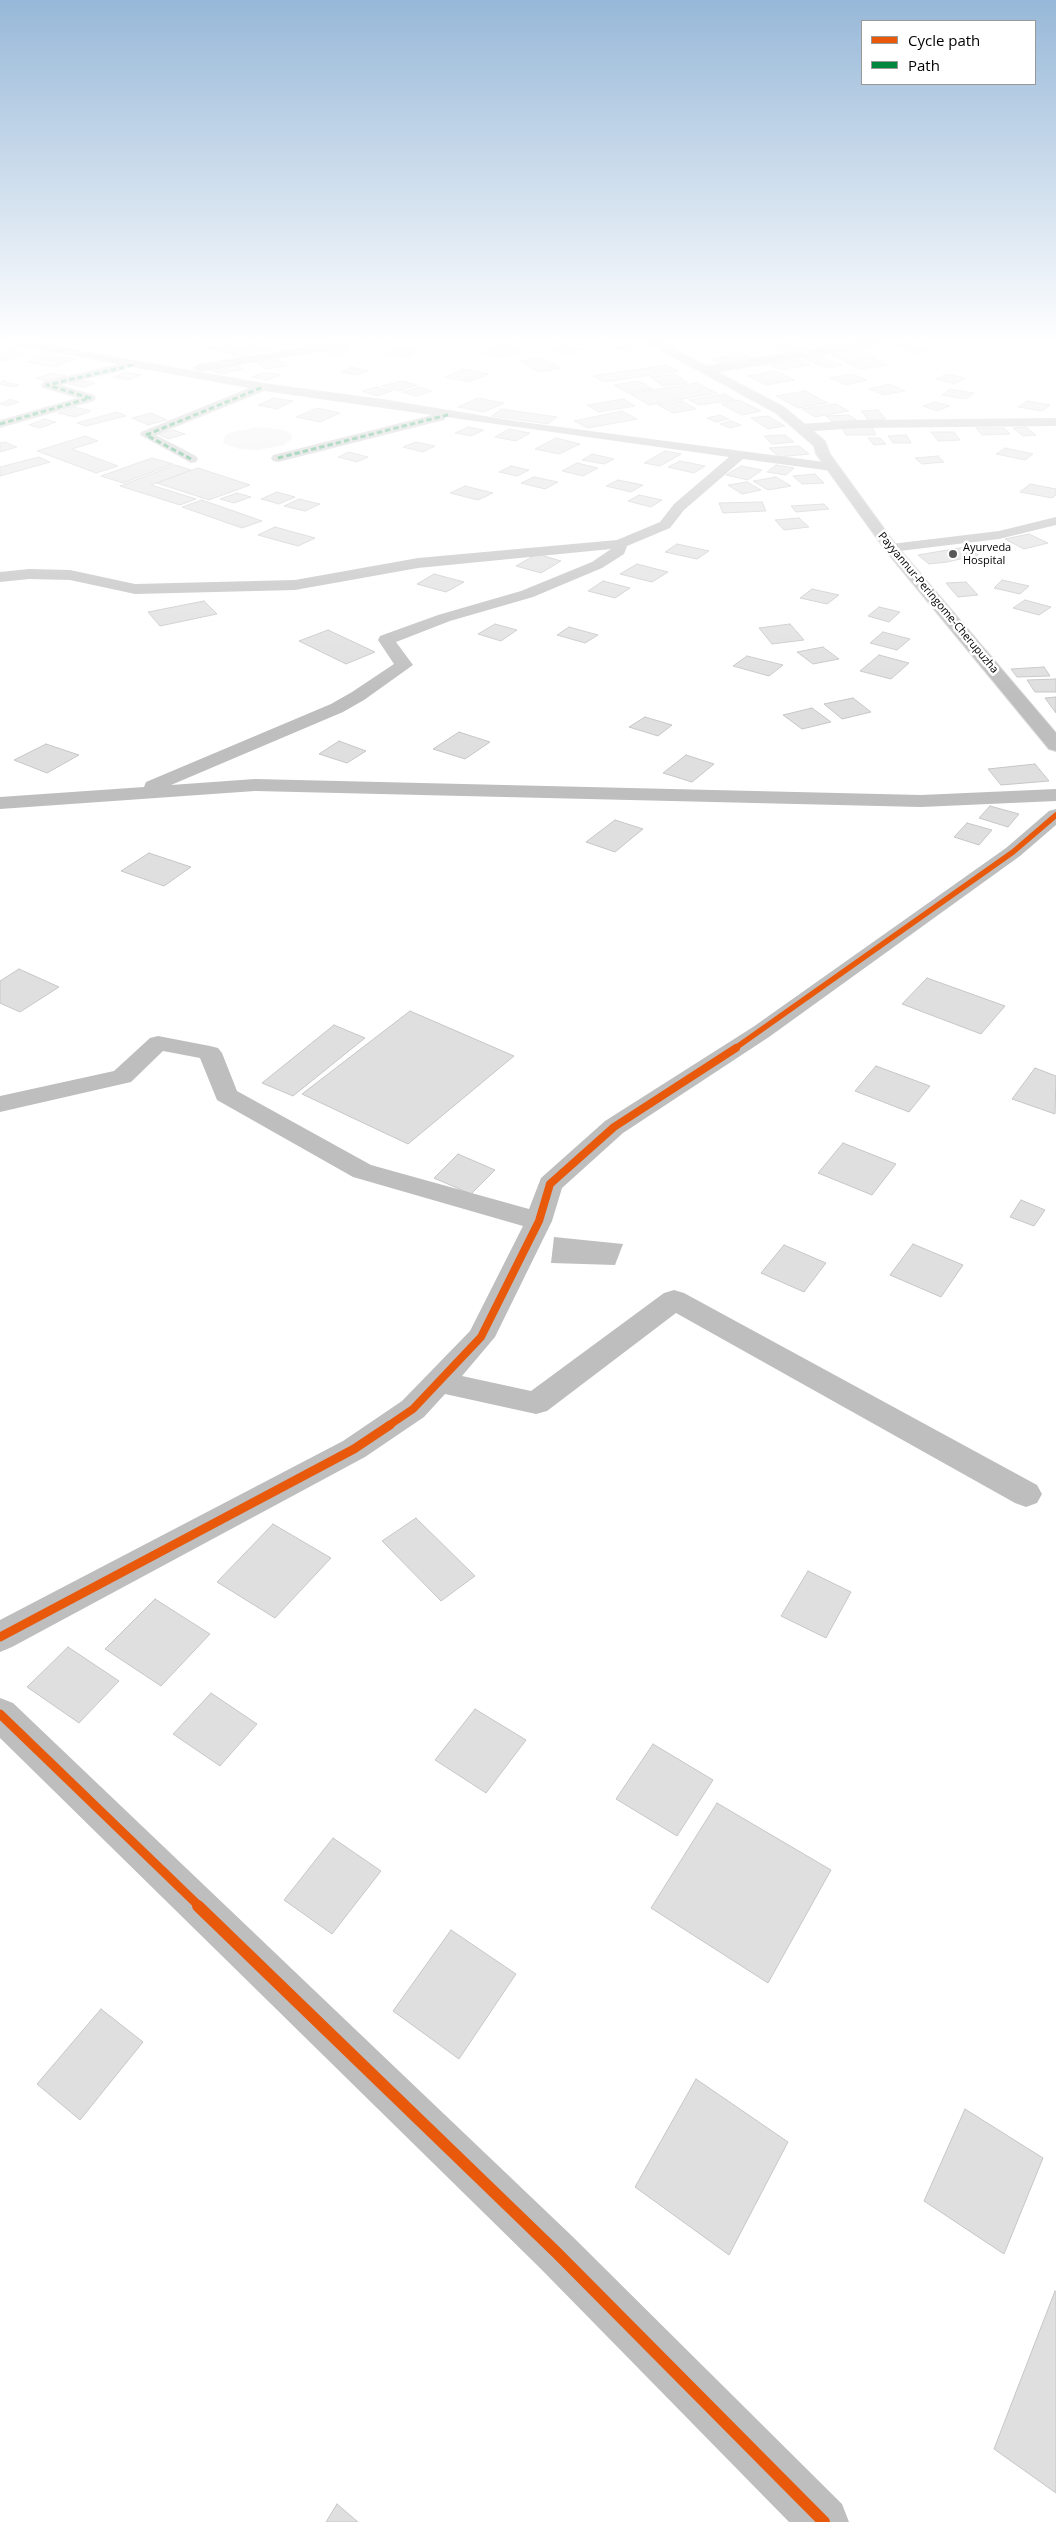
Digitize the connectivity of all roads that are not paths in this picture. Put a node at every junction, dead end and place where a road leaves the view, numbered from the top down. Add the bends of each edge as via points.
1 (733, 461) edge
2 (784, 461) edge
3 (827, 461) edge
4 (832, 467) junction
5 (1056, 521) edge
6 (620, 544) junction
7 (891, 548) junction
8 (0, 577) edge
9 (1056, 745) edge
10 (136, 793) junction
11 (1056, 795) edge
12 (0, 803) edge
13 (1056, 815) edge
14 (0, 1104) edge
15 (540, 1221) junction
16 (439, 1382) junction
17 (1026, 1494) dead end
18 (0, 1637) edge
19 (0, 1714) edge
20 (824, 2522) edge

1 - 6 street via 679,507 665,526
2 - 4 street
3 - 4 street, Payyannur-Peringome-Cherupuzha
4 - 7 street, Payyannur-Peringome-Cherupuzha
5 - 7 street via 999,535
6 - 8 street via 418,563 295,585 135,589 70,575
6 - 10 street via 618,551 597,565 534,591 444,618 386,640 404,665 358,696 337,708
7 - 9 street, Payyannur-Peringome-Cherupuzha
10 - 11 street via 255,785 921,801
10 - 12 street
13 - 15 street via 1013,852 761,1032 614,1127 550,1184
14 - 15 street via 122,1077 158,1043 210,1053 226,1095 362,1171
15 - 16 street via 481,1337
16 - 17 street via 536,1403 674,1300
16 - 18 street via 413,1409 354,1450
19 - 20 street via 548,2245

